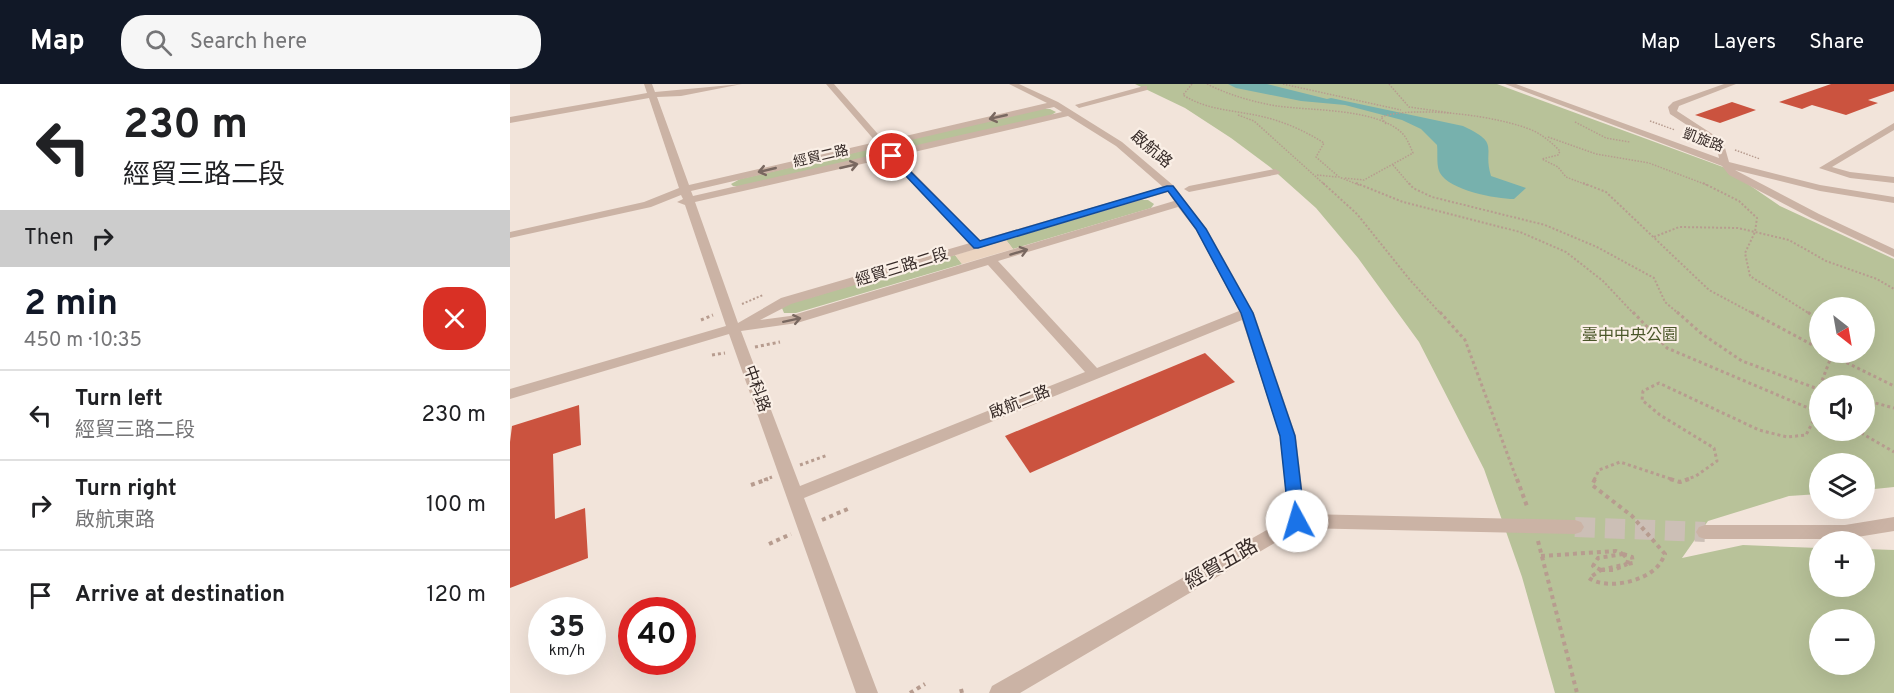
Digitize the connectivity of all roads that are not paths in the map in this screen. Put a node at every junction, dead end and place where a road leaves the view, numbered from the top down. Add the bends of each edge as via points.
1 (648, 84) edge
2 (690, 84) edge
3 (738, 84) edge
4 (830, 84) edge
5 (1013, 84) edge
6 (1509, 84) edge
7 (1530, 84) edge
8 (1732, 84) edge
9 (1144, 88) dead end
10 (652, 95) junction
11 (1055, 104) junction
12 (1075, 109) junction
13 (510, 120) edge
14 (1894, 126) edge
15 (882, 144) junction
16 (892, 156) junction
17 (1723, 159) junction
18 (1275, 172) dead end
19 (1894, 180) edge
20 (1170, 188) junction
21 (1189, 189) dead end
22 (1894, 193) edge
23 (688, 196) junction
24 (1894, 200) edge
25 (1182, 202) junction
26 (510, 235) edge
27 (978, 245) junction
28 (1894, 253) edge
29 (991, 261) junction
30 (1247, 313) junction
31 (734, 328) junction
32 (1094, 373) junction
33 (510, 394) edge
34 (794, 495) junction
35 (1297, 521) junction
36 (1894, 524) edge
37 (1575, 527) tunnel mouth
38 (1705, 532) tunnel mouth
39 (867, 693) edge
40 (1000, 693) edge

1 - 10 street, 中科路
2 - 10 street
3 - 10 street
4 - 15 street
5 - 11 street, 啟航路
6 - 17 street, 凱旋路
7 - 17 street, 凱旋路
8 - 17 street via 1672,107 1720,143
9 - 12 street, 經貿二路
10 - 13 street
10 - 23 street, 中科路
11 - 12 street, 啟航路
11 -> 15 street, 經貿二路
12 - 16 street, 經貿二路
12 - 20 street, 啟航路
14 - 19 street via 1824,168
15 -> 23 street, 經貿二路
23 -> 16 street, 經貿二路
16 - 27 street
17 - 22 street, 凱旋路 via 1827,183
17 - 24 street, 凱旋路 via 1820,188
17 - 28 street via 1733,173 1761,189
18 - 21 street
20 - 25 street, 啟航路
20 - 27 street, 經貿三路二段
23 - 26 street, 經貿二路
23 - 31 street, 中科路
29 -> 25 street, 經貿三路二段
25 - 30 street, 啟航路
27 - 31 street, 經貿三路二段 via 786,301
31 -> 29 street, 經貿三路二段 via 792,321
29 - 32 street
30 - 32 street, 啟航二路
30 - 35 street, 啟航路 via 1288,436
31 - 33 street, 經貿三路二段
31 - 34 street, 中科路
32 - 34 street, 啟航二路
34 - 39 street, 中科路
35 - 37 street
35 - 40 street, 經貿五路
36 - 38 street via 1845,532

